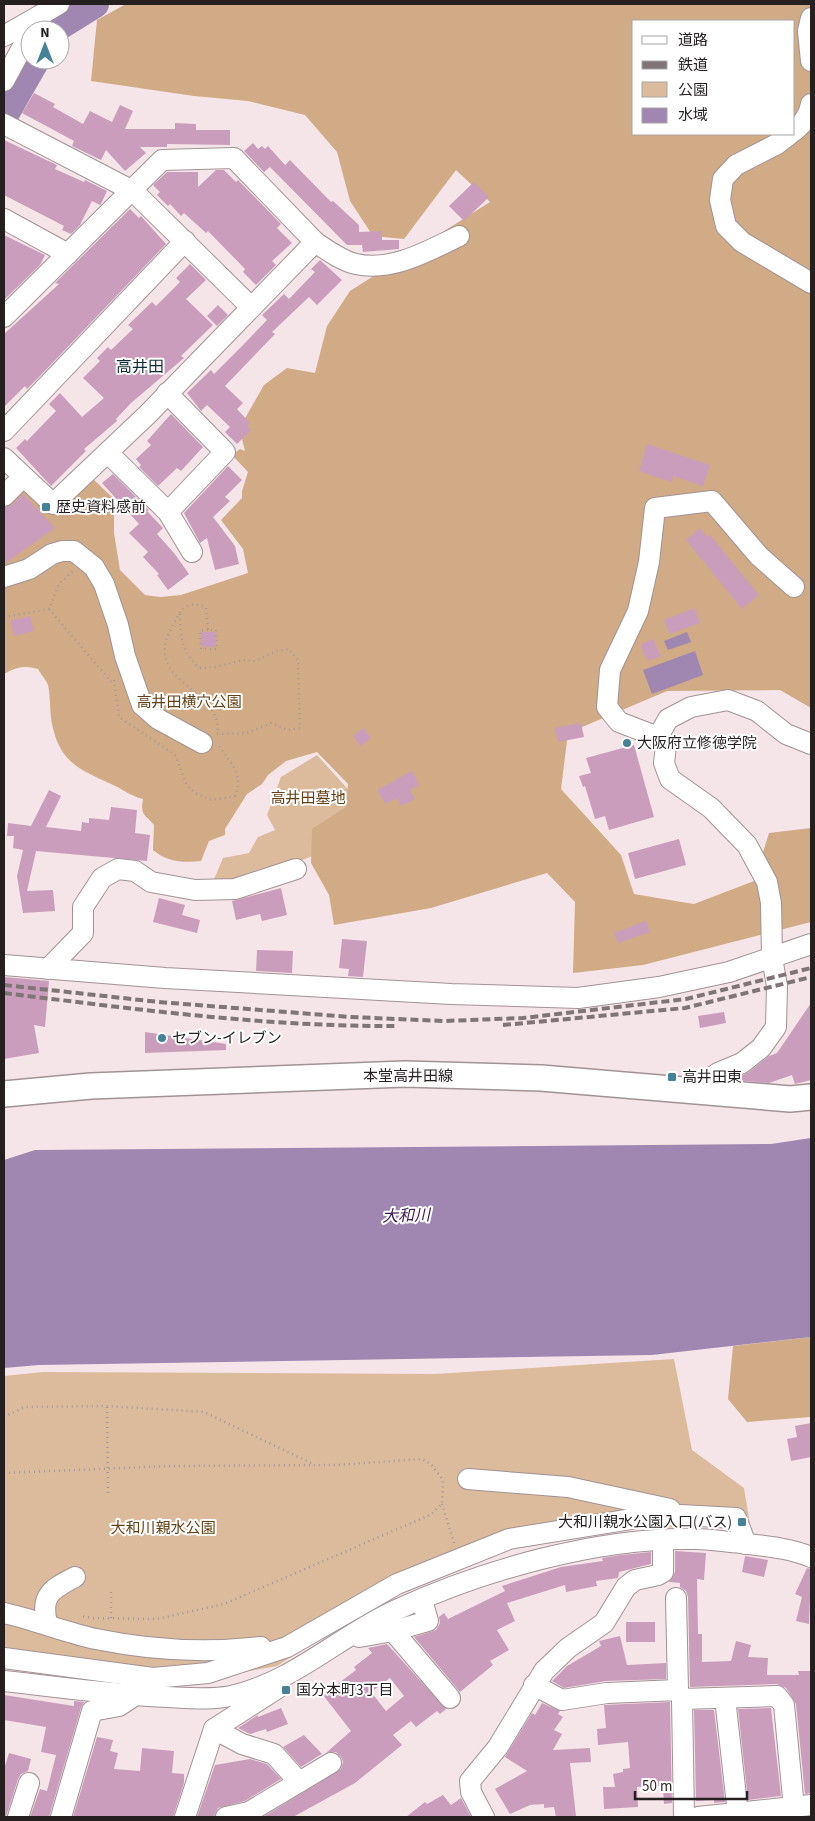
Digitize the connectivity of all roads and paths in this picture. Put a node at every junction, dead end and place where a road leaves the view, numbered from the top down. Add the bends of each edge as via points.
1 (59, 4) edge
2 (811, 18) edge
3 (40, 20) edge
4 (20, 30) edge
5 (4, 36) edge
6 (20, 51) edge
7 (811, 61) edge
8 (4, 81) edge
9 (811, 104) edge
10 (6, 125) edge
11 (795, 130) edge
12 (789, 135) edge
13 (133, 191) junction
14 (4, 219) edge
15 (459, 236) dead end
16 (185, 241) junction
17 (315, 242) junction
18 (68, 254) junction
19 (811, 283) edge
20 (251, 307) junction
21 (4, 317) edge
22 (167, 393) junction
23 (4, 431) edge
24 (108, 453) junction
25 (4, 458) edge
26 (23, 477) junction
27 (4, 496) edge
28 (168, 512) junction
29 (192, 552) dead end
30 (85, 560) junction
31 (4, 577) edge
32 (794, 587) dead end
33 (49, 609) junction
34 (180, 614) junction
35 (4, 617) edge
36 (208, 630) junction
37 (114, 685) dead end
38 (209, 738) junction
39 (658, 738) junction
40 (811, 744) edge
41 (296, 869) dead end
42 (811, 944) edge
43 (772, 958) junction
44 (4, 965) edge
45 (48, 969) junction
46 (691, 1092) junction
47 (4, 1094) edge
48 (811, 1097) edge
49 (107, 1406) junction
50 (4, 1417) edge
51 (314, 1464) junction
52 (109, 1469) junction
53 (4, 1473) edge
54 (448, 1478) dead end
55 (468, 1479) dead end
56 (443, 1480) junction
57 (108, 1493) dead end
58 (442, 1504) junction
59 (709, 1516) junction
60 (663, 1541) junction
61 (746, 1544) junction
62 (811, 1557) edge
63 (459, 1559) junction
64 (75, 1577) dead end
65 (111, 1592) dead end
66 (676, 1598) dead end
67 (422, 1600) junction
68 (4, 1613) edge
69 (76, 1615) dead end
70 (111, 1618) junction
71 (47, 1623) junction
72 (393, 1631) junction
73 (347, 1639) junction
74 (287, 1647) junction
75 (4, 1658) edge
76 (281, 1679) junction
77 (4, 1681) edge
78 (534, 1685) junction
79 (680, 1695) junction
80 (134, 1696) junction
81 (450, 1698) dead end
82 (725, 1698) junction
83 (214, 1729) junction
84 (331, 1762) dead end
85 (29, 1782) dead end
86 (299, 1782) junction
87 (801, 1809) edge
88 (738, 1814) junction
89 (18, 1817) edge
90 (61, 1817) edge
91 (185, 1817) edge
92 (226, 1817) edge
93 (484, 1817) edge
94 (684, 1817) edge
95 (698, 1817) edge

1 - 3 street
2 - 7 street via 808,31
4 - 5 street
6 - 8 street
9 - 11 street via 805,119
10 - 13 street
12 - 19 street via 736,165 723,179 720,200 726,226 742,242
13 - 16 street
13 - 17 street via 162,160 234,158
13 - 18 street
14 - 18 street
15 - 17 street via 414,258 378,266 356,264
16 - 20 street
16 - 23 street
17 - 20 street
18 - 21 street
20 - 22 street
22 - 24 street
22 - 28 street via 225,452
24 - 26 street via 53,504
24 - 28 street
25 - 26 street
26 - 27 street
28 - 29 street
30 - 31 street via 74,551 62,551 29,569
30 - 33 path via 60,584
30 - 38 street via 94,567 104,584 142,704 158,718
32 - 39 street via 759,556 712,501 655,508 649,562 638,611 610,670 607,707 619,722
33 - 35 path
33 - 37 path
34 - 36 path via 184,608 201,604 206,608
34 - 38 path via 166,638 165,654 169,670 216,714 219,724
34 - 38 path via 184,650 199,668 255,661 283,648 289,648 298,660 300,728 288,730 271,723 246,733
36 - 36 path via 216,630 217,648 201,649 200,631
39 - 40 street via 668,718 691,707 728,700 757,710 786,734
39 - 43 street via 666,746 664,764 670,779 711,808 748,845 767,882 771,903
41 - 45 street via 235,889 195,890 151,882 135,871 118,869 102,878 83,907 83,933
42 - 43 street
43 - 45 street via 746,968 659,987 578,998 451,994
43 - 46 street via 777,986 776,1027 761,1048 742,1063 718,1073
44 - 45 street
46 - 47 main road, 本堂高井田線 via 541,1078 405,1074 91,1086
46 - 48 main road, 本堂高井田線 via 790,1099
49 - 50 path via 25,1406
49 - 51 path via 204,1412
49 - 52 path
51 - 52 path
51 - 56 path via 422,1459 431,1464
52 - 53 path
52 - 57 path
54 - 56 path
55 - 59 street via 568,1488
56 - 58 path
58 - 63 path
58 - 70 path via 430,1515 224,1604 157,1619
59 - 61 street via 736,1518
59 - 63 street via 662,1514 509,1539
60 - 61 street via 694,1539
60 - 67 street via 542,1559 497,1571
60 - 78 street via 662,1572 635,1580 626,1587 604,1623 568,1648
61 - 62 street via 799,1552
63 - 74 street via 396,1584
64 - 71 street via 52,1589 43,1608
65 - 70 path
66 - 79 street
67 - 72 street via 428,1621
67 - 73 street via 395,1610
68 - 71 street
69 - 70 path
71 - 74 street via 96,1639 180,1649
72 - 73 street
72 - 81 street
73 - 76 street
74 - 75 street via 208,1673 153,1678
76 - 80 street via 231,1696 202,1699
76 - 83 street via 278,1688
77 - 80 street
78 - 79 street via 562,1700 607,1693
78 - 93 street via 498,1747 470,1781 470,1792
79 - 82 street
79 - 94 street
80 - 90 street via 119,1706 92,1711
82 - 87 street via 777,1696 784,1705
82 - 88 street
83 - 86 street via 242,1744 274,1754
83 - 91 street
84 - 86 street
85 - 89 street
86 - 92 street via 249,1812
87 - 88 street
88 - 95 street

